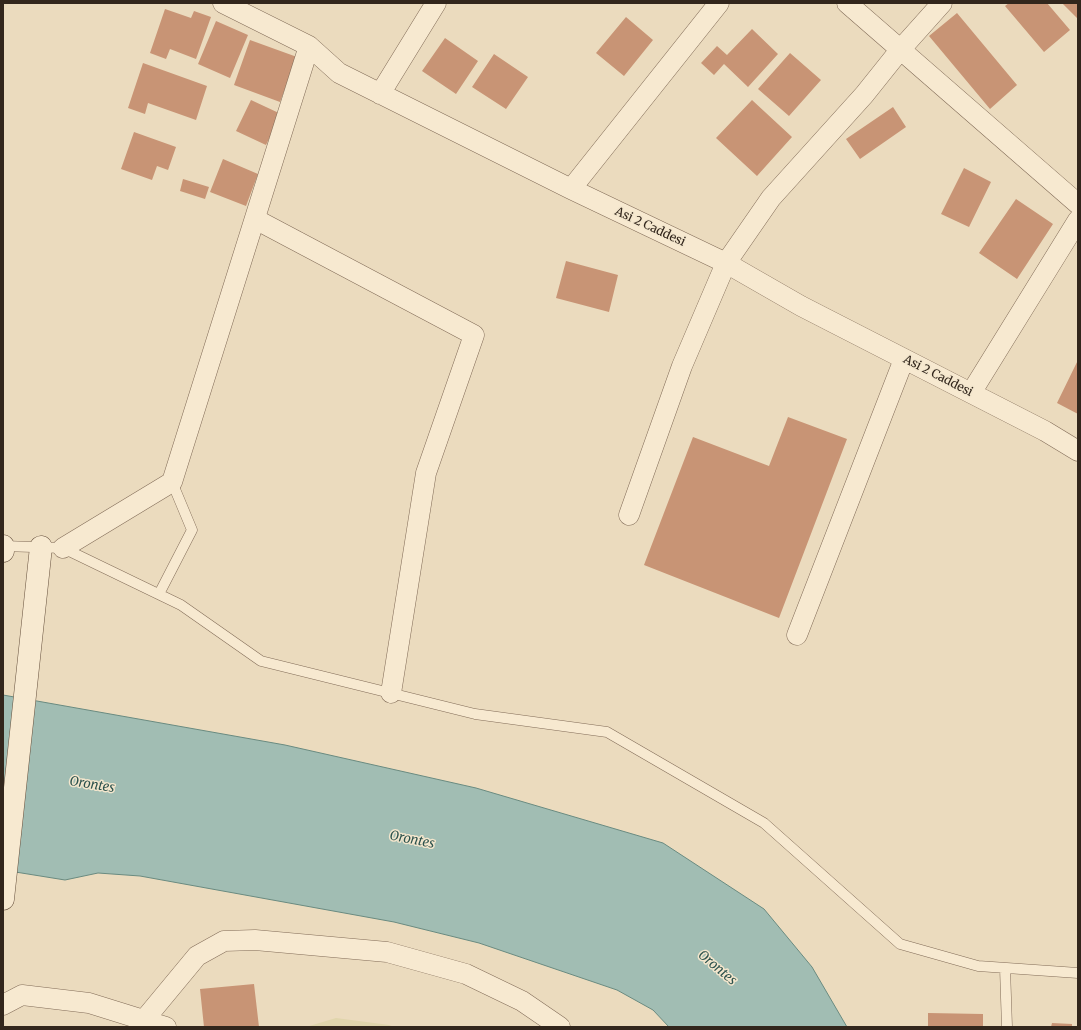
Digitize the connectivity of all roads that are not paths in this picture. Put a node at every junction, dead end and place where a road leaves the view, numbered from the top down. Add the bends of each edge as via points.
1 (223, 3) edge
2 (436, 3) edge
3 (719, 3) edge
4 (847, 3) edge
5 (942, 3) edge
6 (309, 46) junction
7 (900, 50) junction
8 (380, 94) junction
9 (571, 189) junction
10 (1078, 204) edge
11 (255, 218) junction
12 (1078, 220) edge
13 (726, 263) junction
14 (904, 358) junction
15 (971, 393) junction
16 (1078, 451) edge
17 (172, 482) junction
18 (629, 515) dead end
19 (3, 546) edge
20 (40, 547) junction
21 (63, 548) junction
22 (3, 551) edge
23 (159, 594) junction
24 (797, 635) dead end
25 (391, 693) junction
26 (3, 899) edge
27 (1005, 968) junction
28 (1078, 973) edge
29 (3, 1006) edge
30 (144, 1020) junction
31 (166, 1027) edge
32 (560, 1027) edge
33 (1007, 1027) edge

1 - 6 street, Asi 2 Caddesi
2 - 8 street
3 - 9 street
4 - 7 street
5 - 7 street
6 - 8 street, Asi 2 Caddesi via 339,73
6 - 11 street
7 - 10 street
7 - 13 street via 864,95 771,198
8 - 9 street, Asi 2 Caddesi
9 - 13 street, Asi 2 Caddesi
11 - 17 street
11 - 25 street via 474,335 426,473
12 - 15 street
13 - 14 street, Asi 2 Caddesi via 801,306
13 - 18 street via 682,366
14 - 15 street, Asi 2 Caddesi
14 - 24 street
15 - 16 street, Asi 2 Caddesi
17 - 21 street
17 - 23 lane via 192,530
19 - 20 lane
19 - 22 street
20 - 21 lane
20 - 26 street
21 - 23 lane
23 - 25 lane via 181,604 261,661
25 - 27 lane via 475,714 607,732 764,822 900,944 978,966
27 - 28 lane
27 - 33 lane
29 - 30 street via 22,996 89,1003
30 - 31 street
30 - 32 street via 197,956 224,941 255,940 387,952 466,974 522,1001

